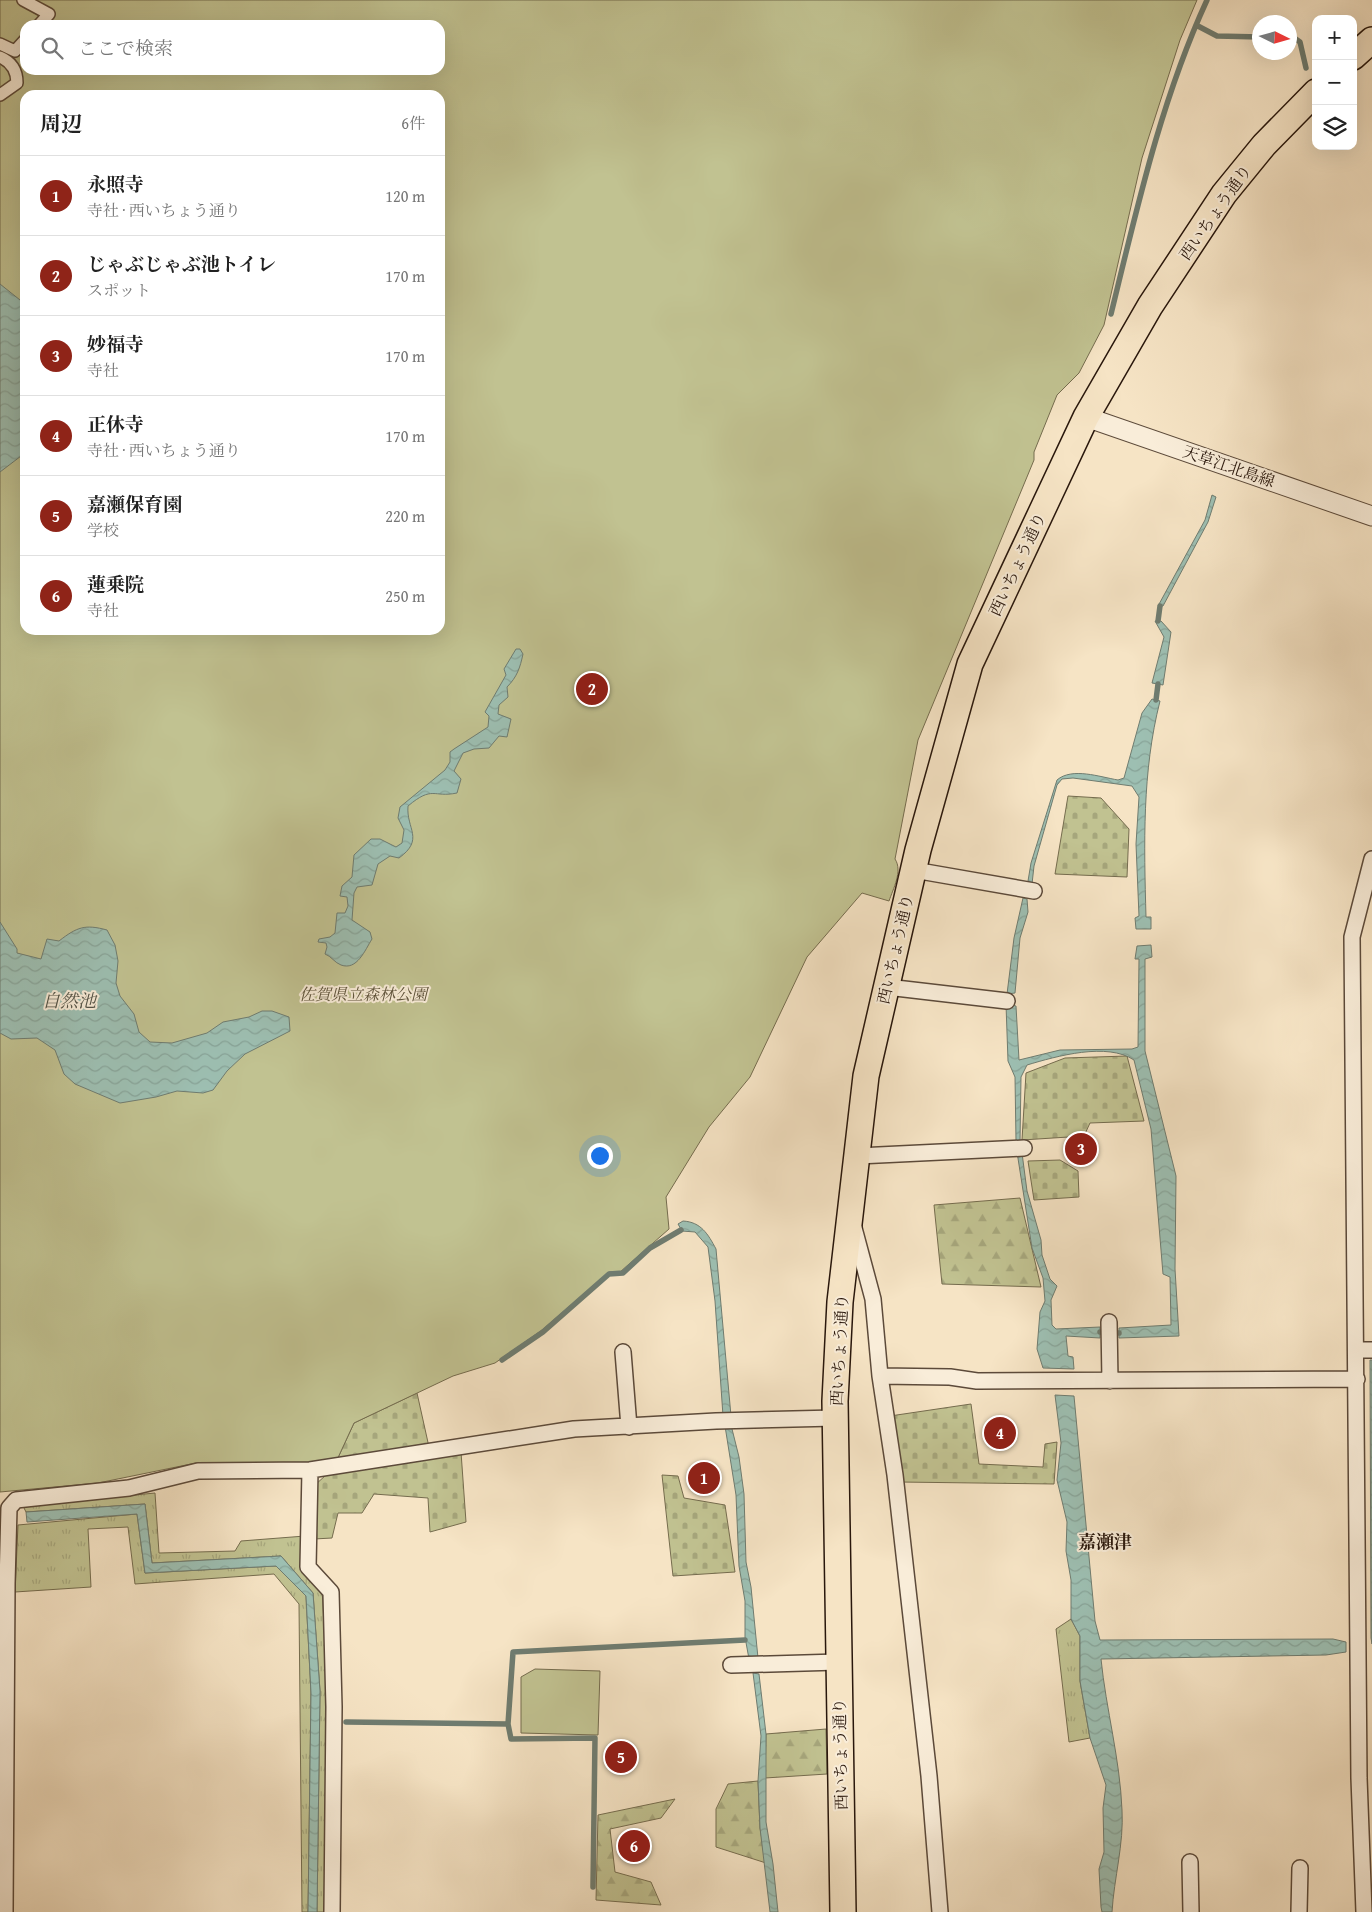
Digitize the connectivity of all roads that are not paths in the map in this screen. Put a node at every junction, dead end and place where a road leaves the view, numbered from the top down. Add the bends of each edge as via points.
1 (23, 0) edge
2 (44, 20) edge
3 (1372, 40) edge
4 (0, 44) edge
5 (20, 46) edge
6 (1357, 53) edge
7 (0, 57) edge
8 (0, 96) edge
9 (1312, 96) edge
10 (1086, 417) junction
11 (1372, 516) edge
12 (1372, 859) edge
13 (914, 870) junction
14 (1028, 890) dead end
15 (887, 987) junction
16 (1007, 1001) dead end
17 (1019, 1148) dead end
18 (858, 1156) junction
19 (850, 1214) junction
20 (1109, 1322) dead end
21 (1364, 1350) edge
22 (623, 1352) dead end
23 (880, 1376) junction
24 (1357, 1379) junction
25 (1110, 1380) junction
26 (835, 1418) junction
27 (629, 1427) junction
28 (310, 1470) junction
29 (838, 1662) junction
30 (732, 1665) dead end
31 (2, 1854) edge
32 (1190, 1862) dead end
33 (1300, 1868) dead end
34 (4, 1912) edge
35 (332, 1912) edge
36 (843, 1912) edge
37 (940, 1912) edge
38 (1191, 1912) edge
39 (1299, 1912) edge
40 (1364, 1912) edge

1 - 2 street via 49,14
3 - 6 highway
4 - 5 street via 15,51
7 - 8 street via 12,64 17,74 17,83
9 - 10 highway, 西いちょう通り via 1264,145 1224,194 1150,306
10 - 11 street, 天草江北島線
10 - 13 highway, 西いちょう通り via 970,664
12 - 21 street via 1352,937
13 - 14 street
13 - 15 highway, 西いちょう通り
15 - 16 street
15 - 18 highway, 西いちょう通り via 866,1076
17 - 18 street
18 - 19 highway, 西いちょう通り
19 - 23 street via 873,1299
19 - 26 highway, 西いちょう通り via 840,1302
20 - 25 street
21 - 24 street
22 - 27 street
23 - 25 street via 950,1377 977,1382
23 - 37 street via 895,1475 929,1776
24 - 25 street
24 - 40 street via 1359,1778
26 - 27 street
26 - 29 highway, 西いちょう通り
27 - 28 street via 574,1429
28 - 31 street via 198,1471 129,1488 16,1500 10,1508 6,1584
28 - 35 street via 308,1567 331,1592 334,1707
29 - 30 street
29 - 36 highway, 西いちょう通り
31 - 34 street
32 - 38 street
33 - 39 street

